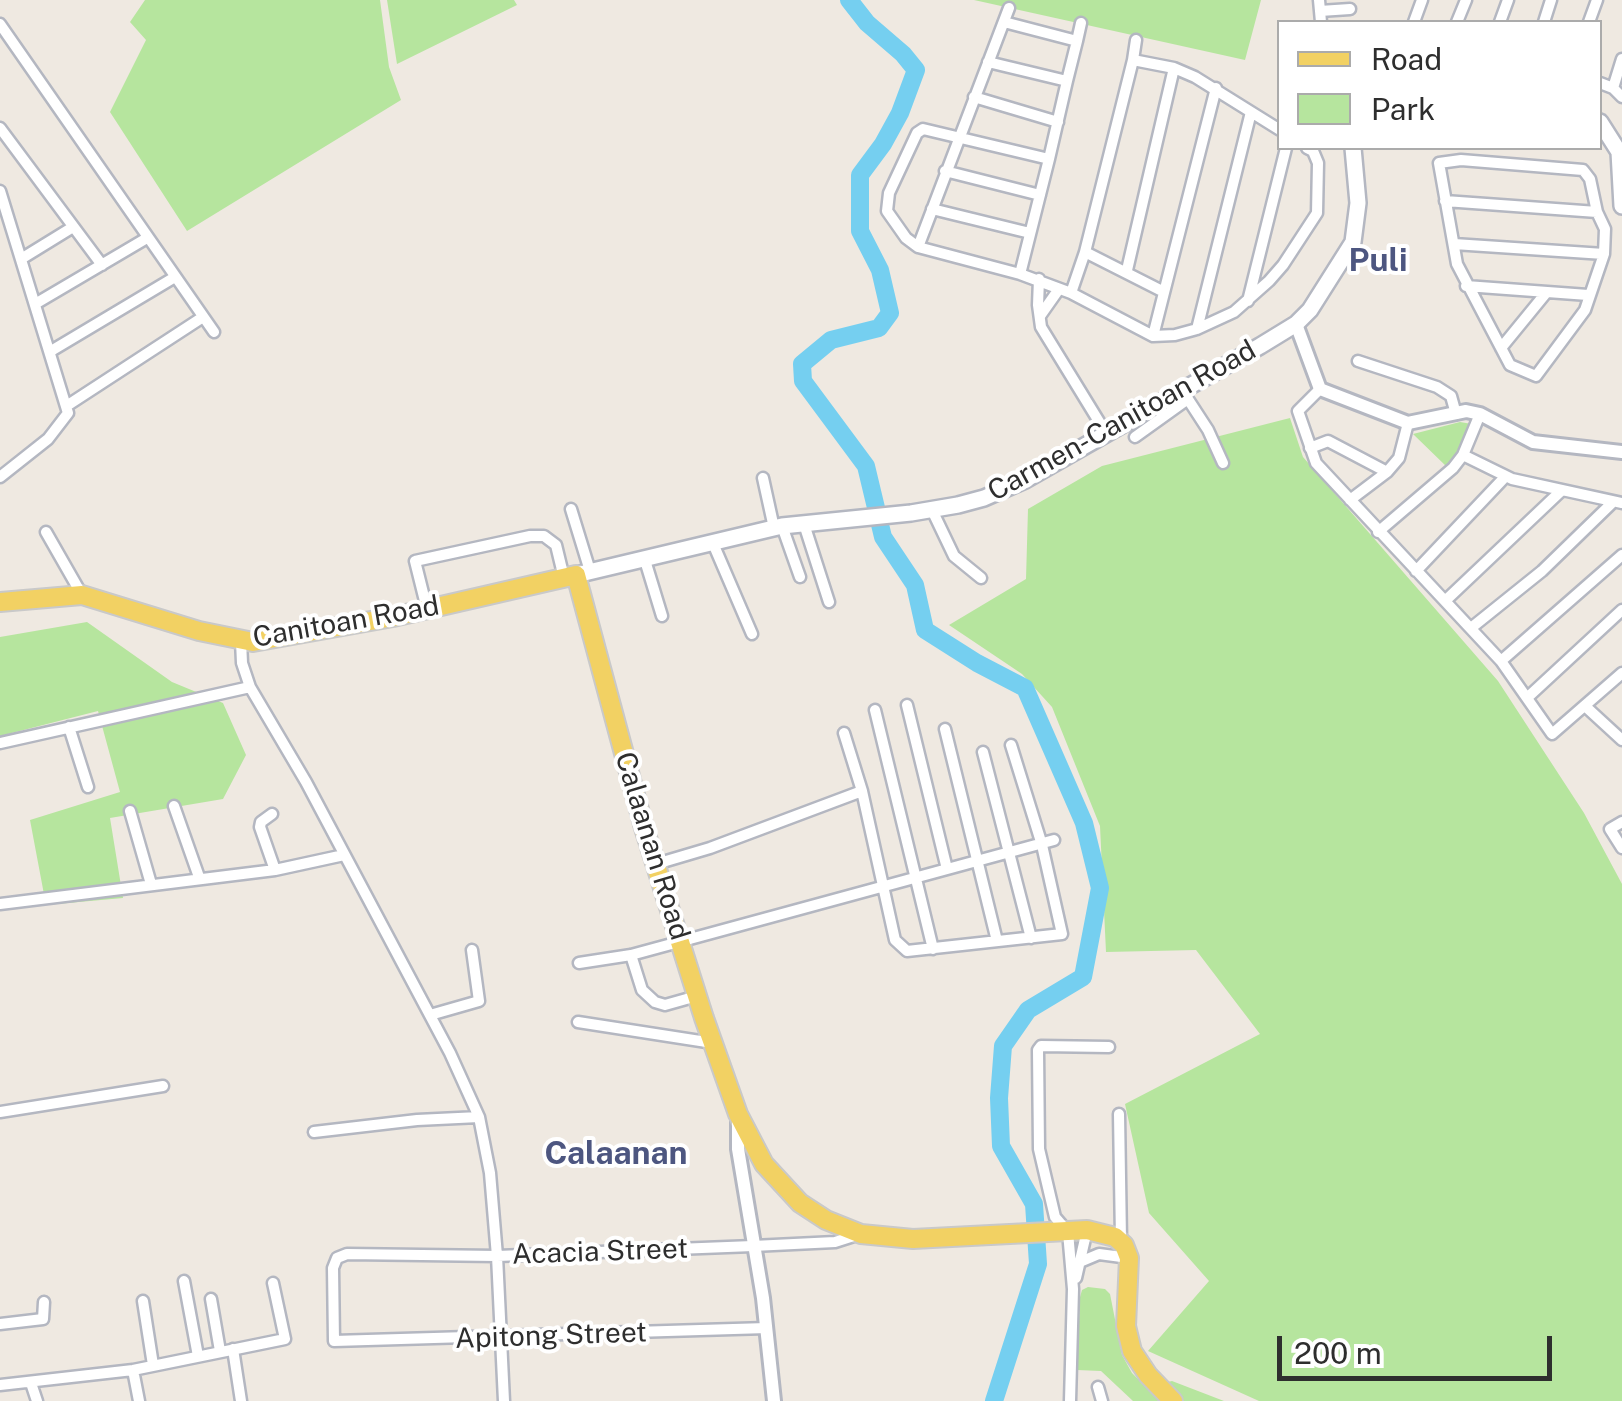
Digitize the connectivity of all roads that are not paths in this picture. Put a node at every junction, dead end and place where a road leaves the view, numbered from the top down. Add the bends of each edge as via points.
1 (1008, 8) dead end
2 (1350, 9) dead end
3 (1320, 11) edge
4 (1004, 22) junction
5 (1080, 23) dead end
6 (0, 24) edge
7 (1136, 40) dead end
8 (1077, 41) junction
9 (1622, 59) edge
10 (1133, 60) junction
11 (988, 62) junction
12 (1174, 68) junction
13 (1067, 81) junction
14 (1216, 88) junction
15 (1617, 92) edge
16 (974, 97) junction
17 (1251, 112) junction
18 (1058, 122) junction
19 (1602, 125) edge
20 (0, 128) edge
21 (1277, 128) edge
22 (958, 137) junction
23 (1286, 150) edge
24 (1311, 150) edge
25 (1353, 150) edge
26 (1510, 150) edge
27 (1049, 158) junction
28 (1510, 163) junction
29 (945, 171) junction
30 (0, 191) edge
31 (1040, 195) junction
32 (1445, 200) junction
33 (1622, 206) edge
34 (932, 208) junction
35 (1596, 212) junction
36 (74, 226) junction
37 (1030, 233) junction
38 (147, 238) junction
39 (1454, 244) junction
40 (918, 247) junction
41 (1085, 252) junction
42 (1604, 254) junction
43 (21, 258) junction
44 (102, 265) junction
45 (1126, 270) junction
46 (1020, 274) junction
47 (175, 277) junction
48 (1039, 280) junction
49 (1466, 286) junction
50 (1065, 291) junction
51 (1164, 292) junction
52 (1546, 293) junction
53 (1588, 295) junction
54 (1248, 301) junction
55 (35, 304) junction
56 (1040, 316) junction
57 (203, 317) junction
58 (1296, 324) junction
59 (1197, 329) junction
60 (214, 332) dead end
61 (1153, 336) junction
62 (1501, 348) junction
63 (52, 351) junction
64 (1358, 360) dead end
65 (1320, 389) junction
66 (1185, 395) junction
67 (68, 404) junction
68 (1456, 414) junction
69 (1480, 414) junction
70 (1408, 423) junction
71 (1106, 433) junction
72 (1136, 437) dead end
73 (1310, 448) junction
74 (1622, 452) edge
75 (1463, 455) junction
76 (1222, 463) dead end
77 (1387, 472) junction
78 (0, 477) edge
79 (1505, 477) junction
80 (763, 478) dead end
81 (1561, 490) junction
82 (1350, 500) junction
83 (1618, 503) edge
84 (572, 509) dead end
85 (932, 510) junction
86 (804, 524) junction
87 (778, 527) junction
88 (46, 532) dead end
89 (1378, 532) junction
90 (712, 540) junction
91 (1622, 555) edge
92 (644, 557) junction
93 (1416, 571) junction
94 (577, 575) junction
95 (800, 577) dead end
96 (981, 578) dead end
97 (82, 595) junction
98 (1445, 600) junction
99 (0, 602) edge
100 (829, 602) dead end
101 (427, 609) junction
102 (1622, 610) edge
103 (662, 616) dead end
104 (1471, 628) junction
105 (752, 634) dead end
106 (241, 641) junction
107 (1501, 661) junction
108 (1622, 672) edge
109 (250, 687) junction
110 (1528, 698) junction
111 (906, 704) dead end
112 (1585, 706) junction
113 (875, 710) dead end
114 (69, 727) junction
115 (945, 729) dead end
116 (844, 733) dead end
117 (1621, 738) edge
118 (0, 743) edge
119 (1012, 745) dead end
120 (984, 752) dead end
121 (88, 787) dead end
122 (862, 791) junction
123 (174, 806) dead end
124 (130, 811) dead end
125 (272, 814) dead end
126 (1622, 822) edge
127 (1054, 840) dead end
128 (1042, 845) junction
129 (1622, 848) edge
130 (1011, 853) junction
131 (344, 855) junction
132 (979, 861) junction
133 (656, 864) junction
134 (947, 869) junction
135 (275, 870) junction
136 (200, 877) junction
137 (915, 878) junction
138 (151, 884) junction
139 (882, 888) junction
140 (0, 904) edge
141 (1031, 938) junction
142 (997, 941) junction
143 (680, 942) junction
144 (933, 949) junction
145 (472, 950) dead end
146 (631, 955) junction
147 (579, 964) dead end
148 (697, 996) junction
149 (430, 1015) junction
150 (578, 1022) dead end
151 (712, 1044) junction
152 (1110, 1046) dead end
153 (163, 1086) dead end
154 (0, 1112) edge
155 (738, 1114) junction
156 (1119, 1114) dead end
157 (479, 1117) junction
158 (314, 1132) dead end
159 (1070, 1232) junction
160 (861, 1234) junction
161 (1120, 1240) junction
162 (752, 1246) junction
163 (497, 1256) junction
164 (1130, 1258) junction
165 (1080, 1262) junction
166 (184, 1281) dead end
167 (273, 1283) dead end
168 (1073, 1289) junction
169 (211, 1298) dead end
170 (143, 1300) dead end
171 (44, 1302) dead end
172 (0, 1324) edge
173 (767, 1328) junction
174 (502, 1338) junction
175 (334, 1341) joint
176 (233, 1349) junction
177 (220, 1351) junction
178 (198, 1356) junction
179 (153, 1366) junction
180 (134, 1370) junction
181 (31, 1383) junction
182 (0, 1385) edge
183 (1098, 1387) dead end
184 (37, 1401) edge
185 (139, 1401) edge
186 (241, 1401) edge
187 (504, 1401) edge
188 (774, 1401) edge
189 (1070, 1401) edge
190 (1102, 1401) edge
191 (1173, 1401) edge

1 - 4 street
2 - 3 street
4 - 8 street
4 - 11 street
5 - 8 street
6 - 38 street
7 - 10 street
8 - 13 street
9 - 15 street
10 - 12 street
10 - 41 street
11 - 13 street
11 - 16 street
12 - 14 street
12 - 45 street
13 - 18 street
14 - 17 street
14 - 51 street
16 - 18 street
16 - 22 street
17 - 21 street
17 - 59 street
18 - 27 street
19 - 33 main road via 1619,152
20 - 36 street
22 - 27 street
22 - 29 street
22 - 40 street via 920,130 889,194 887,211
23 - 54 street
24 - 54 street via 1318,163 1317,214 1283,266
25 - 58 main road, Carmen-Canitoan Road via 1353,242
26 - 28 street
27 - 31 street
28 - 32 street via 1440,163
28 - 35 street via 1586,172
29 - 31 street
29 - 34 street
30 - 43 street
31 - 37 street
32 - 35 street
32 - 39 street
34 - 37 street
34 - 40 street
35 - 42 street via 1607,239
36 - 43 street
36 - 44 street
37 - 46 street
38 - 44 street
38 - 47 street
39 - 42 street
39 - 49 street
40 - 46 street
41 - 45 street
41 - 50 street
42 - 53 street
43 - 55 street
44 - 55 street
45 - 51 street
46 - 48 street
47 - 57 street
47 - 63 street
48 - 50 street
48 - 56 street
49 - 52 street
49 - 62 street
50 - 56 street
50 - 61 street
51 - 61 street
52 - 53 street
52 - 62 street
53 - 62 street via 1536,376 1510,365
54 - 59 street
55 - 63 street
56 - 71 street via 1045,338
57 - 60 street
57 - 67 street
58 - 65 street
58 - 66 main road, Carmen-Canitoan Road
59 - 61 street
63 - 67 street
64 - 68 street via 1437,387 1451,396
65 - 70 street
65 - 73 street via 1298,412
66 - 71 main road, Carmen-Canitoan Road
66 - 72 street
66 - 76 street
67 - 78 street via 61,427
68 - 69 street
68 - 70 street
69 - 74 street via 1533,442
69 - 75 street
70 - 77 street via 1399,458
71 - 85 main road, Carmen-Canitoan Road via 1008,488
73 - 77 street via 1328,441
73 - 82 street
75 - 79 street
75 - 89 street
77 - 82 street
79 - 81 street
79 - 93 street
80 - 87 street
81 - 83 street
81 - 98 street
82 - 89 street
83 - 104 street
84 - 94 street
85 - 86 main road, Carmen-Canitoan Road
85 - 96 street via 954,556
86 - 87 main road, Carmen-Canitoan Road
86 - 100 street
87 - 90 main road, Carmen-Canitoan Road
87 - 95 street
88 - 97 street
89 - 93 street
90 - 92 main road, Carmen-Canitoan Road
90 - 105 street
91 - 107 street
92 - 94 main road, Carmen-Canitoan Road
92 - 103 street
93 - 98 street
94 - 101 main road, Canitoan Road
94 - 101 street via 544,536 415,561
94 - 133 main road, Calaanan Road
97 - 99 main road, Canitoan Road
97 - 106 main road, Canitoan Road
98 - 104 street
101 - 106 main road, Canitoan Road via 278,640
102 - 110 street
104 - 107 street
106 - 109 street
107 - 110 street
108 - 112 street
109 - 114 street
109 - 131 street
110 - 112 street via 1552,734
111 - 134 street
112 - 117 street
113 - 137 street
114 - 118 street
114 - 121 street
115 - 132 street
116 - 122 street
119 - 128 street
120 - 130 street
122 - 133 street
122 - 139 street
123 - 136 street
124 - 138 street
125 - 135 street via 260,827
126 - 129 street via 1610,828
127 - 128 street
128 - 130 street
128 - 141 street via 1063,931
130 - 132 street
130 - 141 street
131 - 135 street
131 - 149 street
132 - 134 street
132 - 142 street
133 - 143 main road, Calaanan Road
134 - 137 street
135 - 136 street
136 - 138 street
137 - 139 street
137 - 144 street
138 - 140 street
139 - 143 street
139 - 144 street via 898,946
141 - 142 street
142 - 144 street
143 - 146 street
143 - 148 main road, Calaanan Road
145 - 149 street via 479,1001
146 - 147 street
146 - 148 street via 642,990 655,1002
148 - 151 main road, Calaanan Road
149 - 157 street
150 - 151 street
151 - 155 main road, Calaanan Road
152 - 159 street via 1038,1050 1039,1149 1055,1217
153 - 154 street
155 - 160 main road, Calaanan Road via 787,1192 826,1220
155 - 162 street
156 - 161 street
157 - 158 street
157 - 163 street
159 - 160 main road
159 - 161 main road
159 - 165 street
159 - 168 street
160 - 162 street, Acacia Street via 835,1242
161 - 164 main road
162 - 163 street, Acacia Street
162 - 173 street
163 - 174 street
163 - 175 street, Acacia Street via 337,1258
164 - 165 street via 1098,1254
164 - 191 main road via 1128,1339 1138,1362
165 - 168 street
166 - 178 street
167 - 176 street via 285,1339
168 - 189 street
169 - 177 street
170 - 179 street
171 - 172 street via 42,1319
173 - 174 street, Apitong Street
173 - 188 street
174 - 175 street, Apitong Street
174 - 187 street
176 - 177 street
176 - 186 street
177 - 178 street
178 - 179 street
179 - 180 street
180 - 181 street
180 - 185 street
181 - 182 street
181 - 184 street
183 - 190 street

